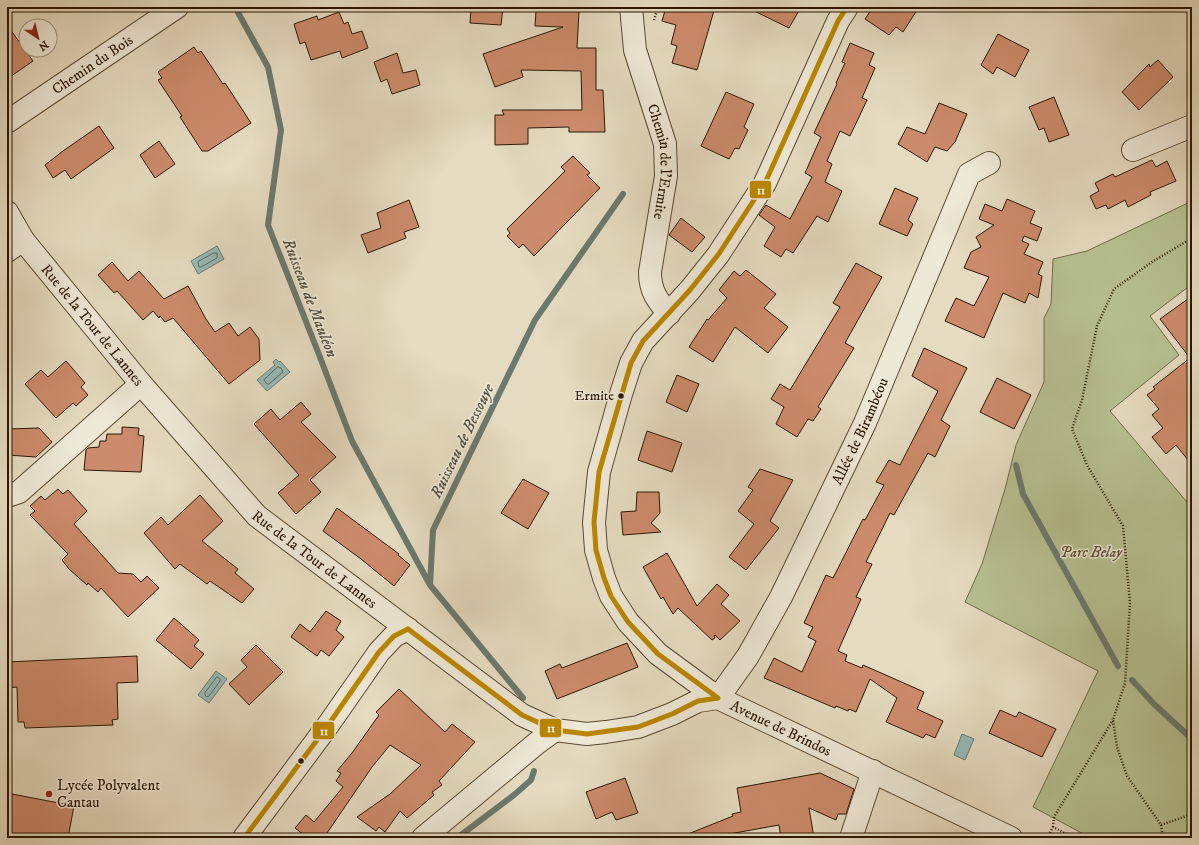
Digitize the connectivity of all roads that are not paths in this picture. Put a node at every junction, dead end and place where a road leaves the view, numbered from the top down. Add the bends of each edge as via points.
1 (177, 7) edge
2 (631, 7) edge
3 (847, 7) edge
4 (7, 122) edge
5 (1192, 126) edge
6 (1133, 150) dead end
7 (989, 164) dead end
8 (7, 212) edge
9 (15, 246) edge
10 (669, 314) junction
11 (141, 384) junction
12 (7, 496) edge
13 (408, 629) junction
14 (718, 698) junction
15 (555, 730) junction
16 (873, 771) junction
17 (244, 838) edge
18 (423, 838) edge
19 (851, 838) edge
20 (1011, 838) edge

1 - 4 street, Chemin du Bois
2 - 10 street, Chemin de l'Ermite via 635,50 665,144 666,176 650,284
3 - 10 street, Avenue de Brindos via 838,20 765,183 718,255
5 - 6 street
7 - 14 street, Allée de Birambéou via 969,174 859,436 781,597 748,656
8 - 9 street, Rue de la Tour de Lannes
9 - 11 street, Rue de la Tour de Lannes
10 - 14 street, Avenue de Brindos via 644,341 631,363 621,394 599,472 594,522 596,550 611,596 628,622 658,654
11 - 12 street via 19,492
11 - 13 street, Rue de la Tour de Lannes via 257,516
13 - 15 street, Rue de la Tour de Lannes via 522,715
13 - 17 street via 394,636 379,652
14 - 15 street, Rue de la Tour de Lannes via 698,701 638,727 587,734
14 - 16 street, Avenue de Brindos
15 - 18 street
16 - 19 street
16 - 20 street, Avenue de Brindos

